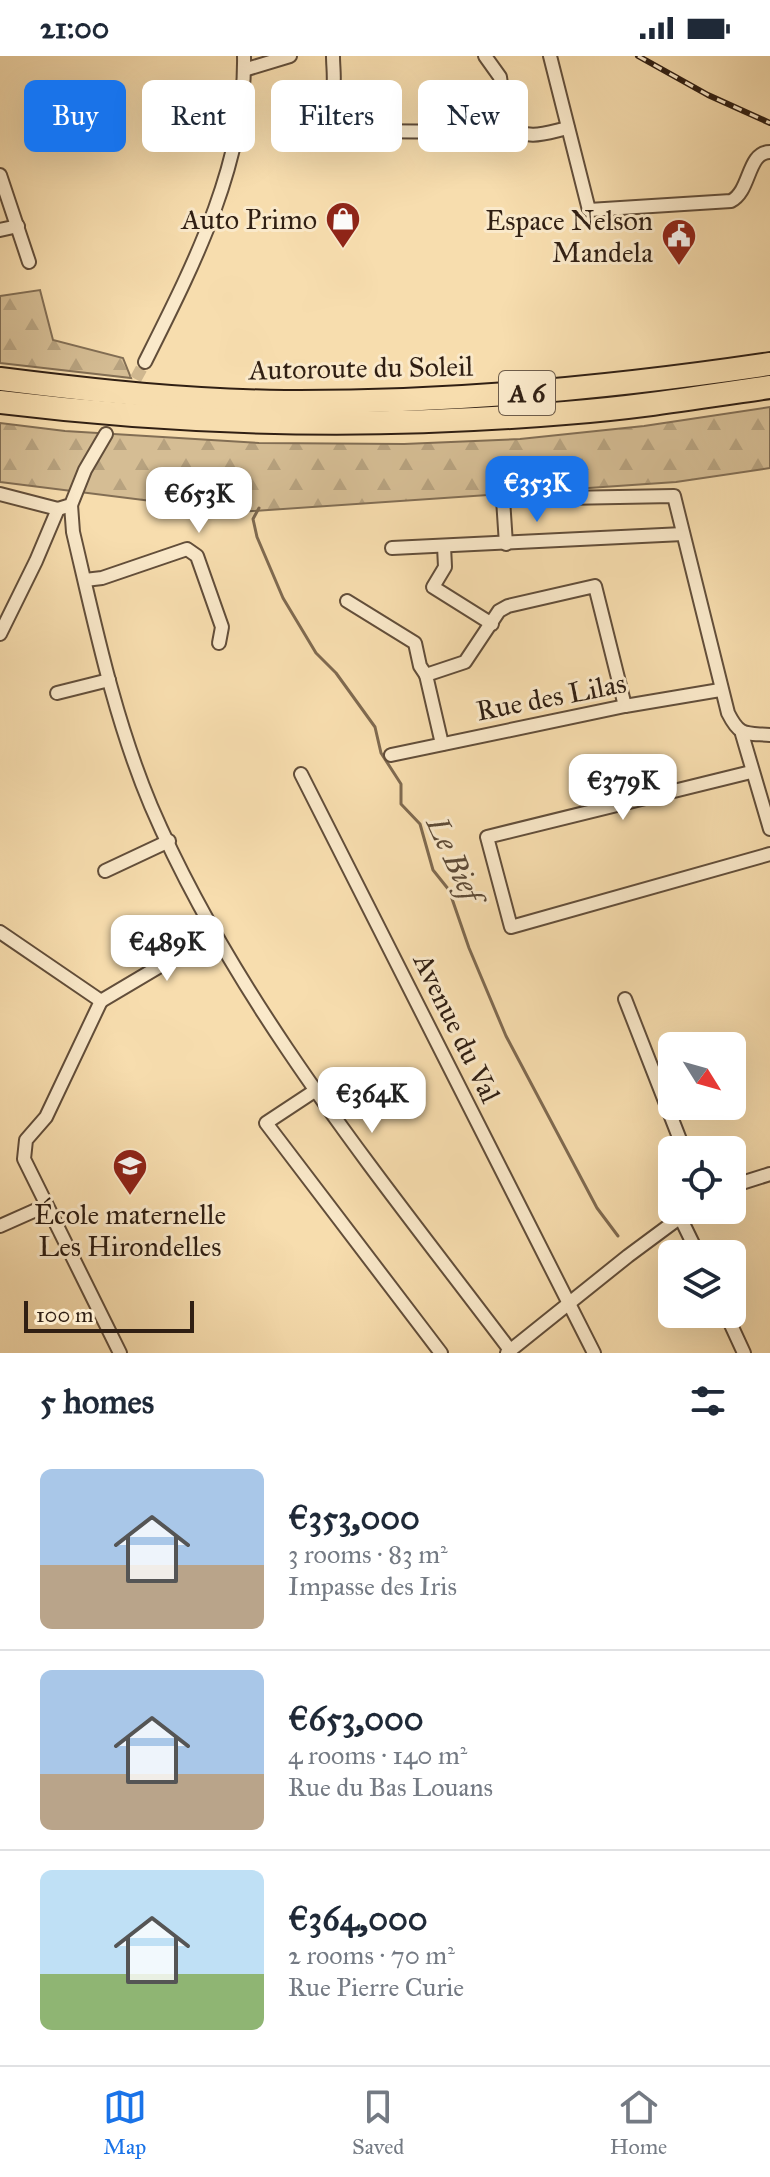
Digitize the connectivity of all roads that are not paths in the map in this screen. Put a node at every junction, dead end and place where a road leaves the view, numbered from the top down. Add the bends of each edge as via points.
1 (290, 56) edge
2 (333, 56) edge
3 (485, 56) edge
4 (550, 56) edge
5 (244, 63) edge
6 (500, 80) edge
7 (568, 128) junction
8 (418, 132) edge
9 (528, 136) edge
10 (770, 152) edge
11 (0, 175) edge
12 (18, 226) junction
13 (0, 230) edge
14 (29, 262) dead end
15 (145, 362) tunnel mouth
16 (770, 364) edge
17 (0, 379) edge
18 (770, 387) edge
19 (0, 402) edge
20 (106, 434) dead end
21 (0, 494) edge
22 (64, 507) junction
23 (683, 534) junction
24 (506, 544) junction
25 (444, 546) junction
26 (392, 548) dead end
27 (85, 580) junction
28 (347, 601) dead end
29 (492, 624) junction
30 (0, 634) edge
31 (219, 643) dead end
32 (426, 675) junction
33 (109, 680) junction
34 (720, 690) junction
35 (57, 693) dead end
36 (625, 706) junction
37 (742, 734) junction
38 (770, 735) edge
39 (442, 744) junction
40 (391, 755) dead end
41 (751, 772) junction
42 (301, 774) dead end
43 (770, 829) edge
44 (169, 841) junction
45 (770, 854) edge
46 (105, 871) dead end
47 (0, 932) edge
48 (214, 934) junction
49 (625, 999) dead end
50 (101, 1001) junction
51 (316, 1090) junction
52 (679, 1136) edge
53 (770, 1174) edge
54 (746, 1182) edge
55 (45, 1206) junction
56 (672, 1224) edge
57 (0, 1226) edge
58 (570, 1303) junction
59 (732, 1328) edge
60 (509, 1352) edge
61 (120, 1353) edge
62 (441, 1353) edge
63 (594, 1353) edge
64 (744, 1353) edge

1 - 5 street
2 - 8 street via 334,88 327,110 342,131
3 - 6 street
4 - 7 street
5 - 15 street via 226,174
7 - 9 street
7 - 10 street via 589,210 731,201 745,189 757,156
11 - 12 street
12 - 13 street
12 - 14 street
16 - 17 highway, Autoroute du Soleil / A 6 via 567,390 385,401 176,397
18 - 19 highway, Autoroute du Soleil / A 6 via 566,413 373,423 177,420
20 - 22 street
21 - 22 street
22 - 27 street
22 - 30 street
23 - 24 street
23 - 24 street via 674,496 503,499
23 - 34 street
24 - 25 street
25 - 26 street
25 - 29 street via 445,567 433,587
27 - 31 street via 187,549 197,556 222,627
27 - 33 street
28 - 32 street via 415,643
29 - 32 street via 465,662
29 - 36 street via 508,606 595,586
32 - 39 street
33 - 35 street
33 - 44 street via 151,806
34 - 36 street, Rue des Lilas
34 - 37 street
36 - 39 street, Rue des Lilas
37 - 38 street
37 - 41 street
39 - 40 street, Rue des Lilas
41 - 43 street
41 - 45 street via 487,837 511,927
42 - 58 street, Avenue du Val
44 - 46 street
44 - 48 street
47 - 50 street
48 - 50 street
48 - 51 street
49 - 52 street
50 - 55 street via 46,1117 24,1146 24,1159
51 - 60 street
51 - 62 street via 266,1123
53 - 54 street
55 - 57 street
55 - 61 street
56 - 58 street
58 - 60 street
58 - 63 street, Avenue du Val
59 - 64 street

